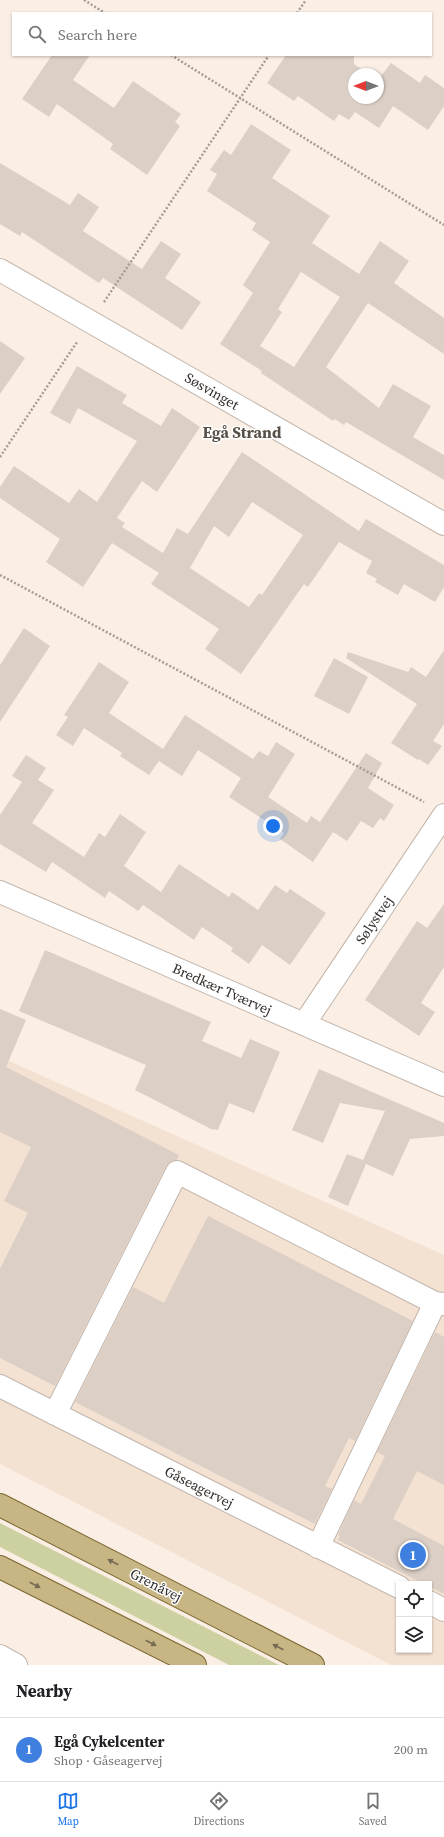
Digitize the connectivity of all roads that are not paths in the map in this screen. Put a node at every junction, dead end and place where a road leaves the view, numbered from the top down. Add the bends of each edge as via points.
1 (0, 270) edge
2 (444, 524) edge
3 (437, 810) edge
4 (0, 892) edge
5 (304, 1024) junction
6 (444, 1085) edge
7 (439, 1303) edge
8 (0, 1386) edge
9 (55, 1414) junction
10 (0, 1505) edge
11 (318, 1547) junction
12 (0, 1567) edge
13 (396, 1586) edge
14 (432, 1604) edge
15 (444, 1610) edge
16 (0, 1656) edge
17 (16, 1665) edge
18 (195, 1665) edge
19 (313, 1665) edge

1 - 2 street, Søsvinget
3 - 5 street, Sølystvej
4 - 5 street, Bredkær Tværvej
5 - 6 street, Bredkær Tværvej
7 - 9 street via 177,1172
7 - 11 street
8 - 9 street, Gåseagervej
9 - 11 street, Gåseagervej
19 -> 10 main road, Grenåvej
11 - 13 street, Gåseagervej
12 -> 18 main road
14 - 15 street
16 - 17 street

